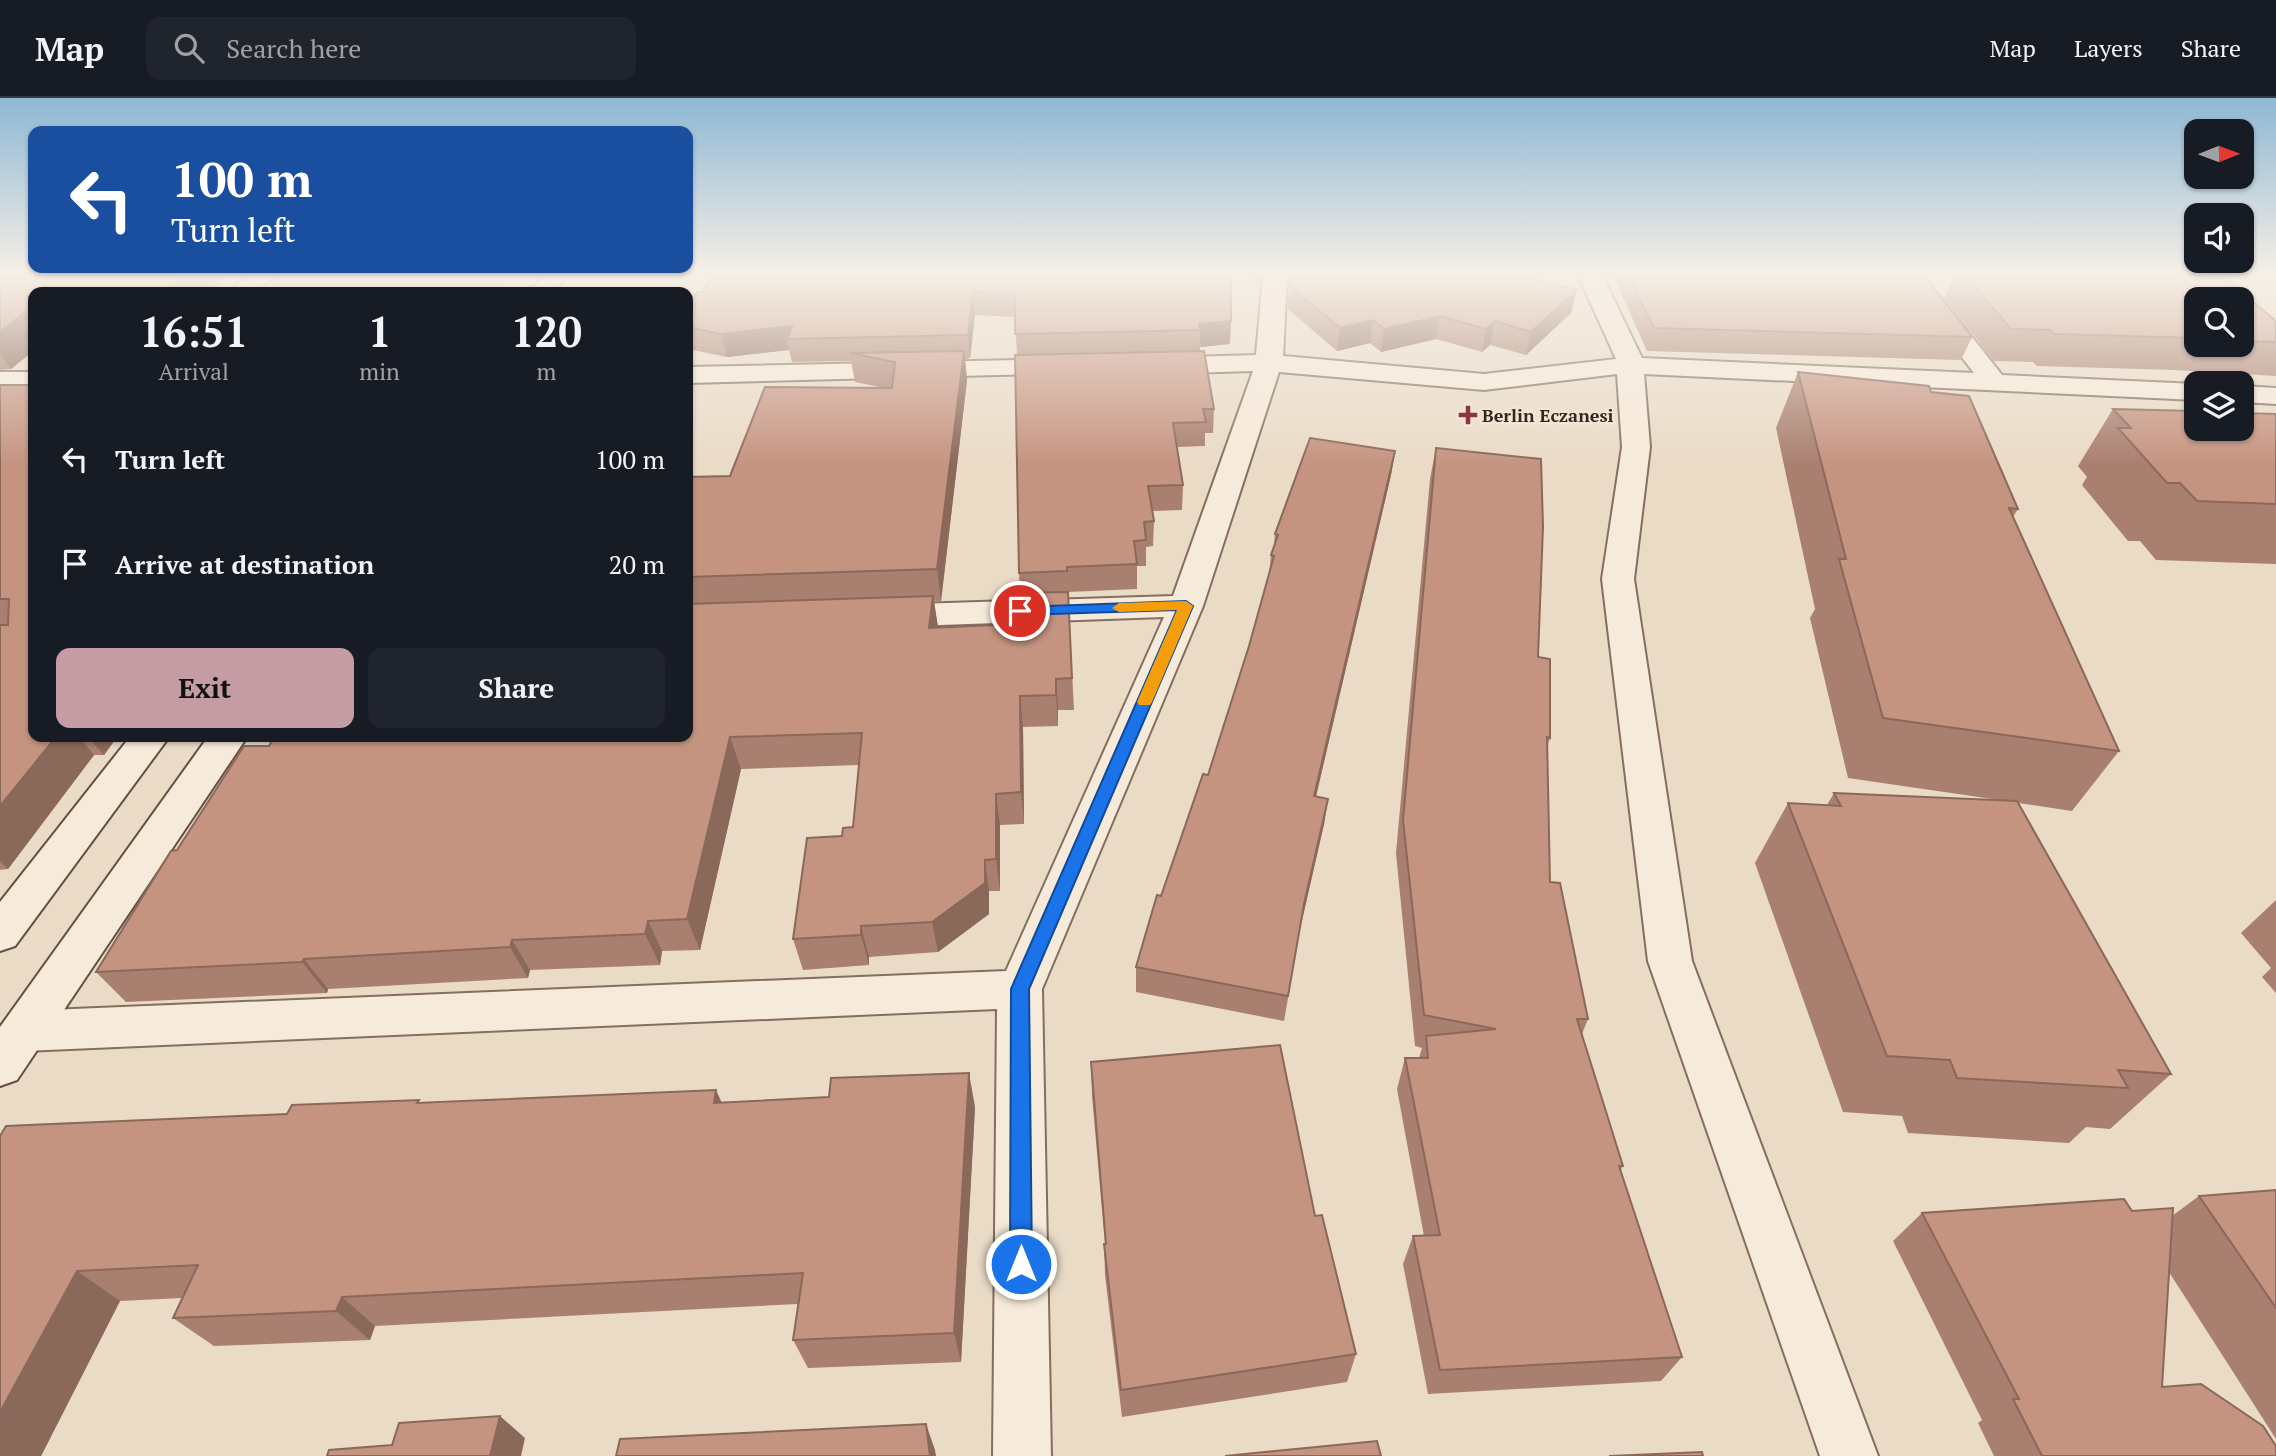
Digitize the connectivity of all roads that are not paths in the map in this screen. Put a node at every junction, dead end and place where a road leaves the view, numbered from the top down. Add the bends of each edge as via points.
1 (1271, 338) edge
2 (1621, 338) edge
3 (1960, 338) edge
4 (1269, 363) junction
5 (1630, 365) junction
6 (1130, 366) edge
7 (1089, 367) edge
8 (693, 375) edge
9 (0, 380) edge
10 (28, 380) edge
11 (1994, 382) junction
12 (2184, 391) edge
13 (2254, 395) edge
14 (2276, 396) edge
15 (1186, 606) junction
16 (854, 617) edge
17 (146, 742) edge
18 (225, 742) edge
19 (0, 934) edge
20 (1020, 989) junction
21 (12, 1048) edge
22 (1022, 1456) edge
23 (1849, 1456) edge

1 - 4 street
2 - 5 street
3 - 11 street
4 - 5 street via 1484,382
4 - 6 street
4 - 15 street
5 - 11 street
5 - 23 street via 1636,447 1619,579 1670,961
7 - 8 street
9 - 10 street
11 - 12 street
13 - 14 street
15 - 16 street
15 - 20 street
17 - 19 street
18 - 21 street
20 - 21 street
20 - 22 street

